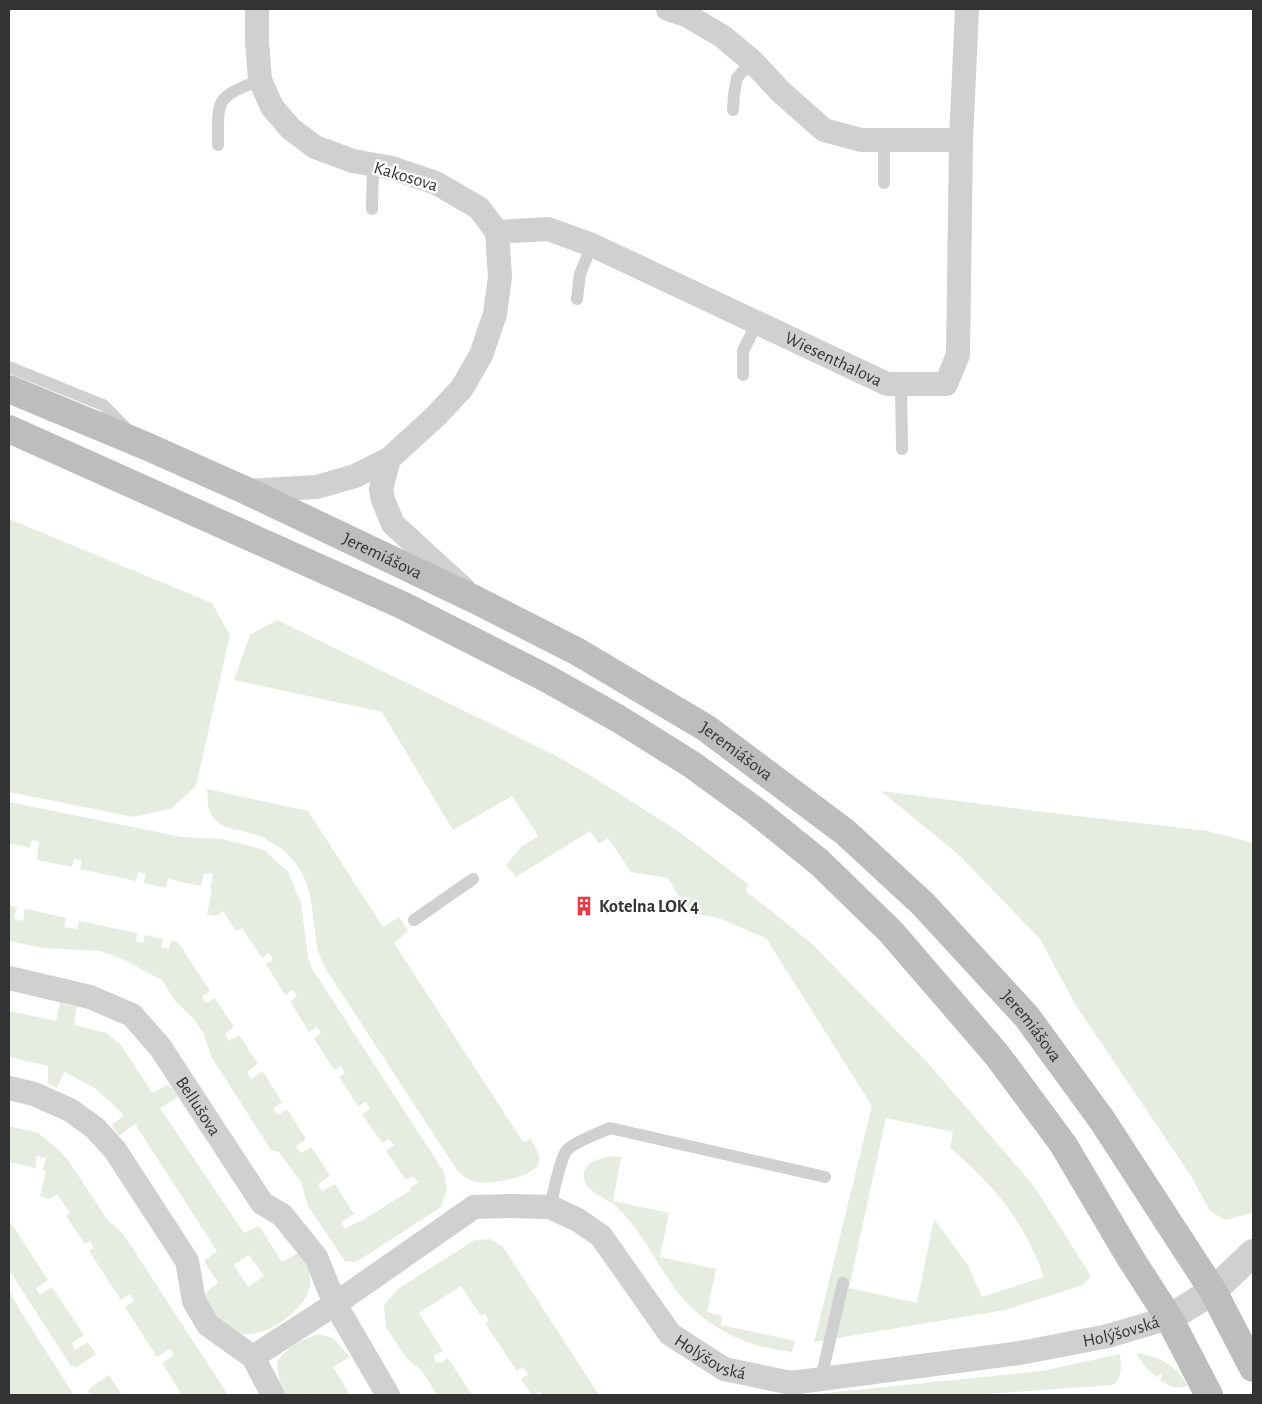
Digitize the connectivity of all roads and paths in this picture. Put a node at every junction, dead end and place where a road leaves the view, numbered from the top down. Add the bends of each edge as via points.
1 (256, 9) edge
2 (668, 9) edge
3 (967, 9) edge
4 (752, 61) junction
5 (260, 80) junction
6 (733, 110) dead end
7 (961, 140) junction
8 (884, 141) junction
9 (218, 145) dead end
10 (373, 164) junction
11 (884, 182) dead end
12 (372, 209) dead end
13 (497, 232) junction
14 (592, 245) junction
15 (577, 299) dead end
16 (757, 323) junction
17 (9, 367) edge
18 (743, 375) dead end
19 (901, 384) junction
20 (9, 389) edge
21 (9, 429) edge
22 (146, 446) junction
23 (902, 449) dead end
24 (389, 459) junction
25 (247, 491) junction
26 (476, 600) junction
27 (473, 880) dead end
28 (414, 920) dead end
29 (9, 978) edge
30 (9, 1088) edge
31 (825, 1177) dead end
32 (550, 1207) junction
33 (1253, 1253) edge
34 (843, 1283) dead end
35 (1213, 1291) junction
36 (335, 1304) junction
37 (1169, 1318) junction
38 (253, 1357) junction
39 (1253, 1368) edge
40 (821, 1379) junction
41 (273, 1395) edge
42 (388, 1395) edge
43 (1209, 1395) edge

1 - 5 street, Kakosova
2 - 4 street via 688,16 722,36
3 - 7 street, Wiesenthalova
4 - 6 lane via 737,78
4 - 8 street via 824,130 861,140
5 - 9 lane via 234,90 222,100 218,110
5 - 10 street, Kakosova via 272,107 291,129 315,147 353,162
7 - 8 street
7 - 19 street, Wiesenthalova via 958,355 946,384
8 - 11 lane
10 - 12 lane
10 - 13 street, Kakosova via 436,183 479,208
13 - 14 street, Wiesenthalova via 548,229
13 - 24 street via 500,277 495,314 481,355 462,388
14 - 15 lane via 580,274
14 - 16 street, Wiesenthalova
16 - 18 lane via 743,351
16 - 19 street, Wiesenthalova via 887,384
17 - 22 lane via 103,405
19 - 23 lane
20 - 22 main road, Jeremiášova
21 - 37 main road, Jeremiášova via 402,605 546,678 691,764 757,812 819,862 892,932 997,1055 1063,1144
22 - 25 main road, Jeremiášova
24 - 25 street via 355,476 316,487
24 - 26 street via 381,489 393,524
25 - 26 main road, Jeremiášova
26 - 35 main road, Jeremiášova via 578,652 706,728 845,832 923,904 1027,1017 1102,1120
27 - 28 lane
29 - 36 street, Bellušova via 90,997 132,1016 160,1047 262,1203 282,1215 316,1257
30 - 38 street via 48,1099 70,1110 95,1128 115,1150 187,1261 194,1301 208,1325
31 - 32 lane via 610,1128 566,1150
32 - 36 street, Holýšovská via 474,1207
32 - 40 street, Holýšovská via 578,1220 601,1236 670,1334 724,1369 791,1383
33 - 35 street
34 - 40 lane
35 - 37 street
35 - 39 main road, Jeremiášova
36 - 38 street
36 - 42 street, Bellušova
37 - 40 street, Holýšovská via 1108,1336 1020,1353
37 - 43 main road, Jeremiášova
38 - 41 street

